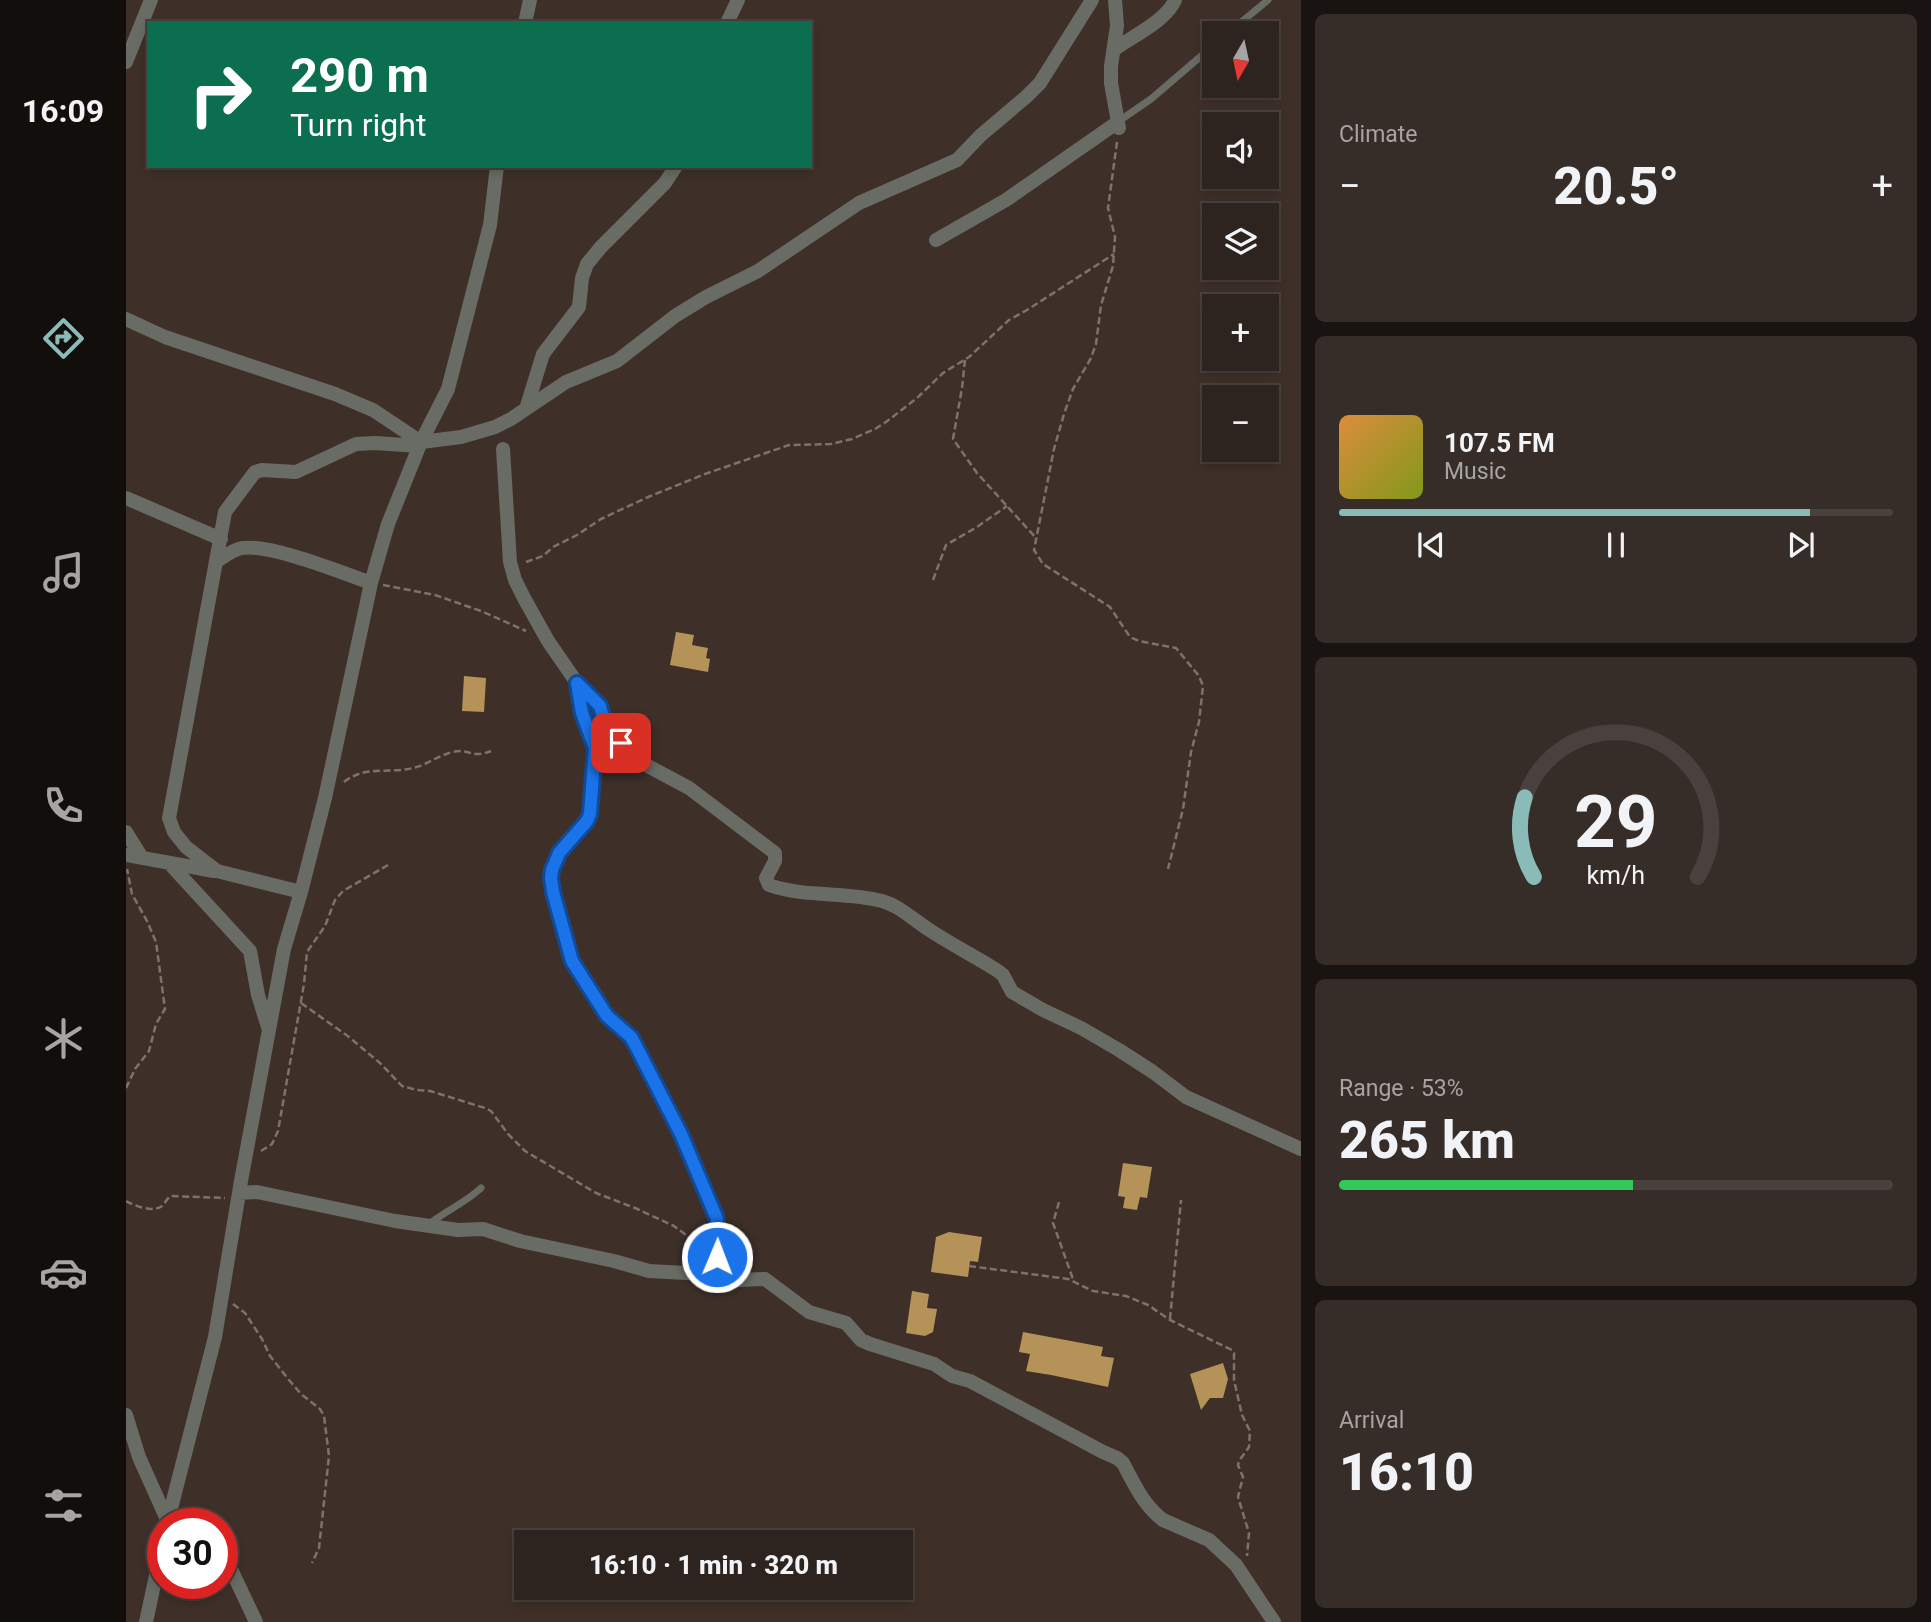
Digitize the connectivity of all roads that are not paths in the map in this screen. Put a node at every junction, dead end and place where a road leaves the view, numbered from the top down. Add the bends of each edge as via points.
1 (151, 0) edge
2 (530, 0) edge
3 (738, 0) edge
4 (1092, 0) edge
5 (1115, 0) edge
6 (1175, 0) edge
7 (1268, 0) edge
8 (525, 21) edge
9 (727, 21) edge
10 (1243, 21) edge
11 (1115, 49) junction
12 (1202, 55) edge
13 (126, 62) edge
14 (1118, 125) junction
15 (497, 168) edge
16 (675, 168) edge
17 (936, 240) dead end
18 (126, 319) edge
19 (525, 411) junction
20 (420, 444) junction
21 (503, 449) dead end
22 (126, 498) edge
23 (221, 539) junction
24 (217, 561) junction
25 (371, 583) junction
26 (577, 683) junction
27 (126, 832) edge
28 (126, 857) edge
29 (142, 858) junction
30 (169, 863) junction
31 (217, 871) junction
32 (301, 892) junction
33 (269, 1032) junction
34 (1301, 1149) edge
35 (481, 1188) dead end
36 (239, 1193) junction
37 (428, 1226) junction
38 (741, 1280) junction
39 (126, 1415) edge
40 (126, 1443) edge
41 (139, 1457) junction
42 (161, 1508) edge
43 (172, 1508) edge
44 (238, 1584) edge
45 (151, 1599) edge
46 (146, 1622) edge
47 (256, 1622) edge
48 (1274, 1622) edge

1 - 13 street
2 - 8 street
3 - 9 street
4 - 19 street via 1040,83 957,160 859,203 758,271 675,316 617,361 566,382
5 - 11 street
6 - 11 street via 1163,17
7 - 10 lane
11 - 14 street via 1111,83
12 - 14 lane
14 - 17 street via 1006,200
15 - 20 street via 489,225 448,389
16 - 19 street via 666,183 587,264 579,307 543,354
18 - 20 street via 373,410
19 - 20 street via 495,427
20 - 23 street via 356,444 296,472 255,472 227,509
20 - 25 street via 388,524
21 - 26 street via 508,546 515,580 548,642
22 - 23 street
23 - 24 street
24 - 25 street via 243,548 261,549
24 - 31 street via 169,818 173,832 186,847
25 - 32 street
26 - 34 street via 600,706 605,724 633,756 689,788 776,853 766,878 769,885 804,893 863,897 903,910 998,971 1012,992 1081,1028 1186,1097
26 - 38 street via 595,748 590,814 559,853 552,870 553,892 572,961 607,1016 636,1046 717,1219 716,1252 721,1263
27 - 29 street
28 - 29 street
29 - 30 street
30 - 31 street
30 - 33 street via 250,951
31 - 32 street
32 - 33 street via 284,949
33 - 36 street
35 - 37 lane
36 - 37 street via 250,1191
36 - 43 street via 215,1337
37 - 38 street via 483,1229 649,1271
38 - 48 street via 768,1281 809,1312 846,1323 870,1345 934,1364 1117,1458 1157,1516 1209,1540 1236,1565
39 - 41 street
40 - 41 street
41 - 42 street
44 - 47 street
45 - 46 street

